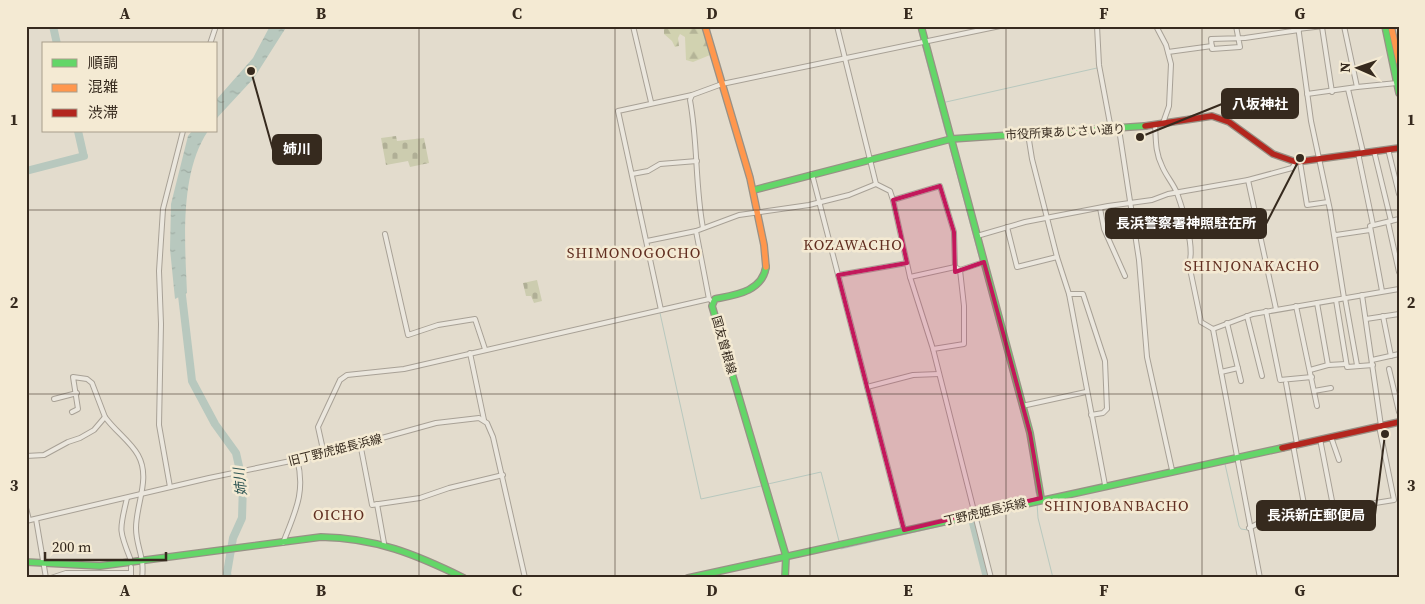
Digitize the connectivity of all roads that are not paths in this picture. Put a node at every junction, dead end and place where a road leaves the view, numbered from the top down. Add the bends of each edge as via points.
1 (216, 26) edge
2 (633, 26) edge
3 (705, 26) edge
4 (837, 26) edge
5 (921, 26) edge
6 (1000, 26) edge
7 (1097, 26) edge
8 (1156, 26) edge
9 (1236, 26) edge
10 (1323, 26) edge
11 (1344, 26) edge
12 (1385, 26) edge
13 (1391, 26) edge
14 (1298, 28) edge
15 (1237, 38) junction
16 (211, 42) edge
17 (925, 42) junction
18 (1212, 46) junction
19 (1168, 52) junction
20 (844, 57) junction
21 (1399, 62) edge
22 (1397, 83) junction
23 (722, 84) junction
24 (1357, 87) junction
25 (1348, 89) junction
26 (1332, 92) junction
27 (1399, 93) edge
28 (1307, 94) junction
29 (692, 95) junction
30 (651, 102) junction
31 (1163, 123) junction
32 (1155, 125) junction
33 (1111, 129) junction
34 (1119, 129) junction
35 (183, 132) edge
36 (1028, 134) junction
37 (952, 139) junction
38 (1399, 148) edge
39 (1388, 149) junction
40 (1374, 151) junction
41 (1360, 153) junction
42 (870, 159) junction
43 (1320, 159) junction
44 (697, 161) junction
45 (1298, 162) junction
46 (632, 174) junction
47 (812, 174) junction
48 (1248, 180) junction
49 (876, 184) junction
50 (754, 190) junction
51 (1177, 193) junction
52 (1399, 194) edge
53 (893, 200) junction
54 (819, 202) junction
55 (1328, 202) junction
56 (1130, 203) junction
57 (1100, 208) junction
58 (758, 212) junction
59 (1047, 218) junction
60 (1399, 219) edge
61 (1389, 221) junction
62 (1373, 225) junction
63 (1007, 227) junction
64 (703, 228) junction
65 (1370, 230) junction
66 (696, 231) junction
67 (1333, 233) junction
68 (385, 234) dead end
69 (977, 236) junction
70 (647, 241) junction
71 (1056, 258) junction
72 (984, 262) junction
73 (907, 263) junction
74 (955, 267) junction
75 (960, 270) junction
76 (1399, 272) edge
77 (838, 275) junction
78 (1125, 276) dead end
79 (910, 277) junction
80 (1399, 289) edge
81 (1382, 291) junction
82 (1068, 294) junction
83 (1362, 295) junction
84 (1345, 298) junction
85 (711, 300) junction
86 (1336, 300) junction
87 (1317, 303) junction
88 (1296, 306) junction
89 (1276, 309) junction
90 (661, 310) junction
91 (1266, 311) junction
92 (1399, 314) edge
93 (1247, 316) junction
94 (1383, 316) junction
95 (1366, 319) junction
96 (1227, 323) junction
97 (1213, 329) junction
98 (485, 349) junction
99 (933, 349) junction
100 (470, 353) junction
101 (1399, 354) edge
102 (1391, 356) junction
103 (1372, 362) junction
104 (1346, 364) junction
105 (1328, 365) junction
106 (1357, 366) junction
107 (1238, 368) junction
108 (1389, 369) dead end
109 (1310, 370) junction
110 (1222, 372) junction
111 (939, 374) junction
112 (1262, 376) dead end
113 (1312, 377) junction
114 (1241, 381) dead end
115 (1286, 383) dead end
116 (867, 387) junction
117 (1331, 388) dead end
118 (1314, 391) junction
119 (1086, 392) junction
120 (77, 393) junction
121 (54, 399) dead end
122 (1022, 406) junction
123 (1317, 406) dead end
124 (72, 412) dead end
125 (1399, 412) edge
126 (1092, 415) junction
127 (105, 417) junction
128 (484, 420) junction
129 (1399, 422) edge
130 (1380, 426) junction
131 (1331, 436) junction
132 (1320, 439) junction
133 (360, 443) junction
134 (1295, 444) junction
135 (324, 454) junction
136 (26, 456) edge
137 (1237, 457) junction
138 (297, 459) junction
139 (1340, 460) dead end
140 (1172, 470) junction
141 (502, 475) junction
142 (1105, 485) junction
143 (170, 486) junction
144 (142, 493) junction
145 (127, 498) junction
146 (1042, 498) junction
147 (377, 504) junction
148 (26, 508) edge
149 (1334, 511) junction
150 (975, 514) junction
151 (1306, 515) junction
152 (36, 519) junction
153 (28, 521) edge
154 (1249, 528) junction
155 (904, 530) junction
156 (280, 543) junction
157 (384, 543) junction
158 (786, 556) junction
159 (130, 558) dead end
160 (145, 561) junction
161 (26, 562) edge
162 (42, 564) junction
163 (132, 567) dead end
164 (131, 575) edge
165 (125, 576) edge
166 (46, 578) edge
167 (50, 578) edge
168 (142, 578) edge
169 (464, 578) edge
170 (525, 578) edge
171 (688, 578) edge
172 (785, 578) edge
173 (991, 578) edge
174 (1260, 578) edge

1 - 16 street
2 - 30 street
3 - 23 main road, 国友曽根線
4 - 20 street
5 - 17 main road
6 - 17 street
7 - 33 street via 1099,65
8 - 19 street
9 - 15 street
10 - 14 street
10 - 26 street
11 - 24 street
12 - 22 main road
13 - 21 main road
14 - 15 street
14 - 28 street
15 - 18 street via 1211,39
15 - 18 street via 1240,48 1212,50
17 - 20 street
17 - 37 main road
18 - 19 street
19 - 31 street via 1171,64 1170,106
20 - 23 street
20 - 42 street
22 - 24 street
22 - 27 main road
23 - 29 street
23 - 50 main road, 国友曽根線
24 - 25 street
25 - 26 street
25 - 41 street
26 - 28 street
28 - 43 street
29 - 30 street
29 - 44 street
30 - 46 street via 618,111
31 - 32 main road, 市役所東あじさい通り
31 - 45 main road, 市役所東あじさい通り via 1212,116 1229,122 1273,154
32 - 34 main road, 市役所東あじさい通り
32 - 51 street via 1154,140 1159,158
33 - 34 main road, 市役所東あじさい通り
33 - 36 main road, 市役所東あじさい通り
34 - 56 street
35 - 143 street via 163,209 159,272 158,425
36 - 37 main road, 市役所東あじさい通り
36 - 59 street
37 - 42 main road, 市役所東あじさい通り
37 - 69 main road
38 - 39 main road, 市役所東あじさい通り
39 - 40 main road, 市役所東あじさい通り
39 - 52 street
40 - 41 main road, 市役所東あじさい通り
40 - 61 street
41 - 43 main road, 市役所東あじさい通り
41 - 62 street
42 - 47 main road, 市役所東あじさい通り
42 - 49 street
43 - 45 main road, 市役所東あじさい通り
43 - 55 street
44 - 46 street via 660,164
44 - 64 street via 697,197
45 - 48 street via 1292,168
45 - 55 street via 1307,206
46 - 70 street
47 - 50 main road, 市役所東あじさい通り
47 - 54 street
48 - 51 street
48 - 89 street
49 - 53 street via 886,188
49 - 54 street
50 - 58 main road, 国友曽根線
51 - 56 street
51 - 97 street via 1192,256 1189,264 1201,322
53 - 73 street
53 - 74 street via 940,186 954,232
54 - 58 street
54 - 77 street
55 - 67 street
56 - 57 street
56 - 140 street via 1139,260 1147,357
57 - 59 street
57 - 78 street via 1106,234
58 - 64 street via 738,215
58 - 85 main road, 国友曽根線 via 766,257 765,272 758,284 746,292
59 - 63 street
59 - 71 street
60 - 61 street
61 - 62 street
61 - 76 street
62 - 65 street
63 - 69 street
63 - 71 street via 1017,267
64 - 66 street
65 - 67 street
65 - 81 street
66 - 70 street
66 - 85 street
67 - 84 street
68 - 98 street via 408,334 475,319
69 - 72 main road
70 - 90 street
71 - 82 street
72 - 75 street
72 - 122 main road
73 - 77 street
73 - 79 street
74 - 75 street
74 - 79 street
75 - 99 street via 964,344
77 - 116 street
79 - 99 street
80 - 81 street
81 - 83 street
82 - 119 street
82 - 126 street via 1082,294 1106,362 1107,409
83 - 84 street
83 - 95 street
84 - 86 street
84 - 106 street
85 - 90 street
85 - 158 main road, 国友曽根線
86 - 87 street
86 - 104 street
87 - 88 street
87 - 105 street
88 - 89 street
88 - 109 street
89 - 91 street
90 - 98 street
91 - 93 street
91 - 113 street via 1280,380
92 - 94 street
93 - 96 street
93 - 112 street
94 - 95 street
94 - 102 street
95 - 103 street
96 - 97 street
96 - 107 street
97 - 110 street
98 - 100 street
99 - 111 street
100 - 128 street
100 - 135 street via 404,369 347,375 340,380 318,427
101 - 102 street
102 - 103 street
103 - 106 street
103 - 130 street
104 - 105 street
104 - 106 street via 1347,367
105 - 109 street
107 - 110 street
107 - 114 street
108 - 125 street
109 - 113 street
110 - 137 street
111 - 116 street via 913,375
111 - 150 street
113 - 118 street
115 - 134 street
116 - 155 street
117 - 118 street
118 - 123 street
119 - 122 street
119 - 126 street
120 - 121 street
120 - 124 street via 78,409
120 - 127 street via 73,377 87,379
122 - 146 main road
126 - 142 street
127 - 136 street via 94,430 80,438 44,455
127 - 144 street via 138,455 144,475
128 - 133 street, 旧丁野虎姫長浜線 via 470,418 436,423
128 - 141 street via 493,437
129 - 130 main road, 丁野虎姫長浜線
130 - 131 main road, 丁野虎姫長浜線
130 - 149 street via 1394,500
131 - 132 main road, 丁野虎姫長浜線
131 - 139 street
132 - 134 main road, 丁野虎姫長浜線
132 - 149 street
133 - 135 street, 旧丁野虎姫長浜線
133 - 147 street via 372,505
134 - 137 main road, 丁野虎姫長浜線
134 - 151 street
135 - 138 street, 旧丁野虎姫長浜線
137 - 140 main road, 丁野虎姫長浜線
137 - 154 street
138 - 143 street, 旧丁野虎姫長浜線
138 - 156 street via 302,490
140 - 142 main road, 丁野虎姫長浜線
141 - 147 street via 420,498
141 - 170 street
142 - 146 main road, 丁野虎姫長浜線
143 - 144 street, 旧丁野虎姫長浜線
144 - 145 street, 旧丁野虎姫長浜線
144 - 160 street via 136,529
145 - 152 street, 旧丁野虎姫長浜線
145 - 159 street via 120,528
146 - 150 main road, 丁野虎姫長浜線
147 - 157 street
148 - 153 street
149 - 151 street
150 - 155 main road, 丁野虎姫長浜線
150 - 173 street
151 - 154 street via 1263,521
152 - 153 street, 旧丁野虎姫長浜線
152 - 162 street
154 - 174 street
155 - 158 main road, 丁野虎姫長浜線
156 - 157 main road via 342,537
156 - 160 main road
157 - 169 main road
158 - 171 main road, 丁野虎姫長浜線
158 - 172 main road, 国友曽根線
160 - 162 main road via 100,566
160 - 168 street
161 - 162 main road
162 - 166 street
163 - 164 street
164 - 165 street
165 - 167 street via 66,573

